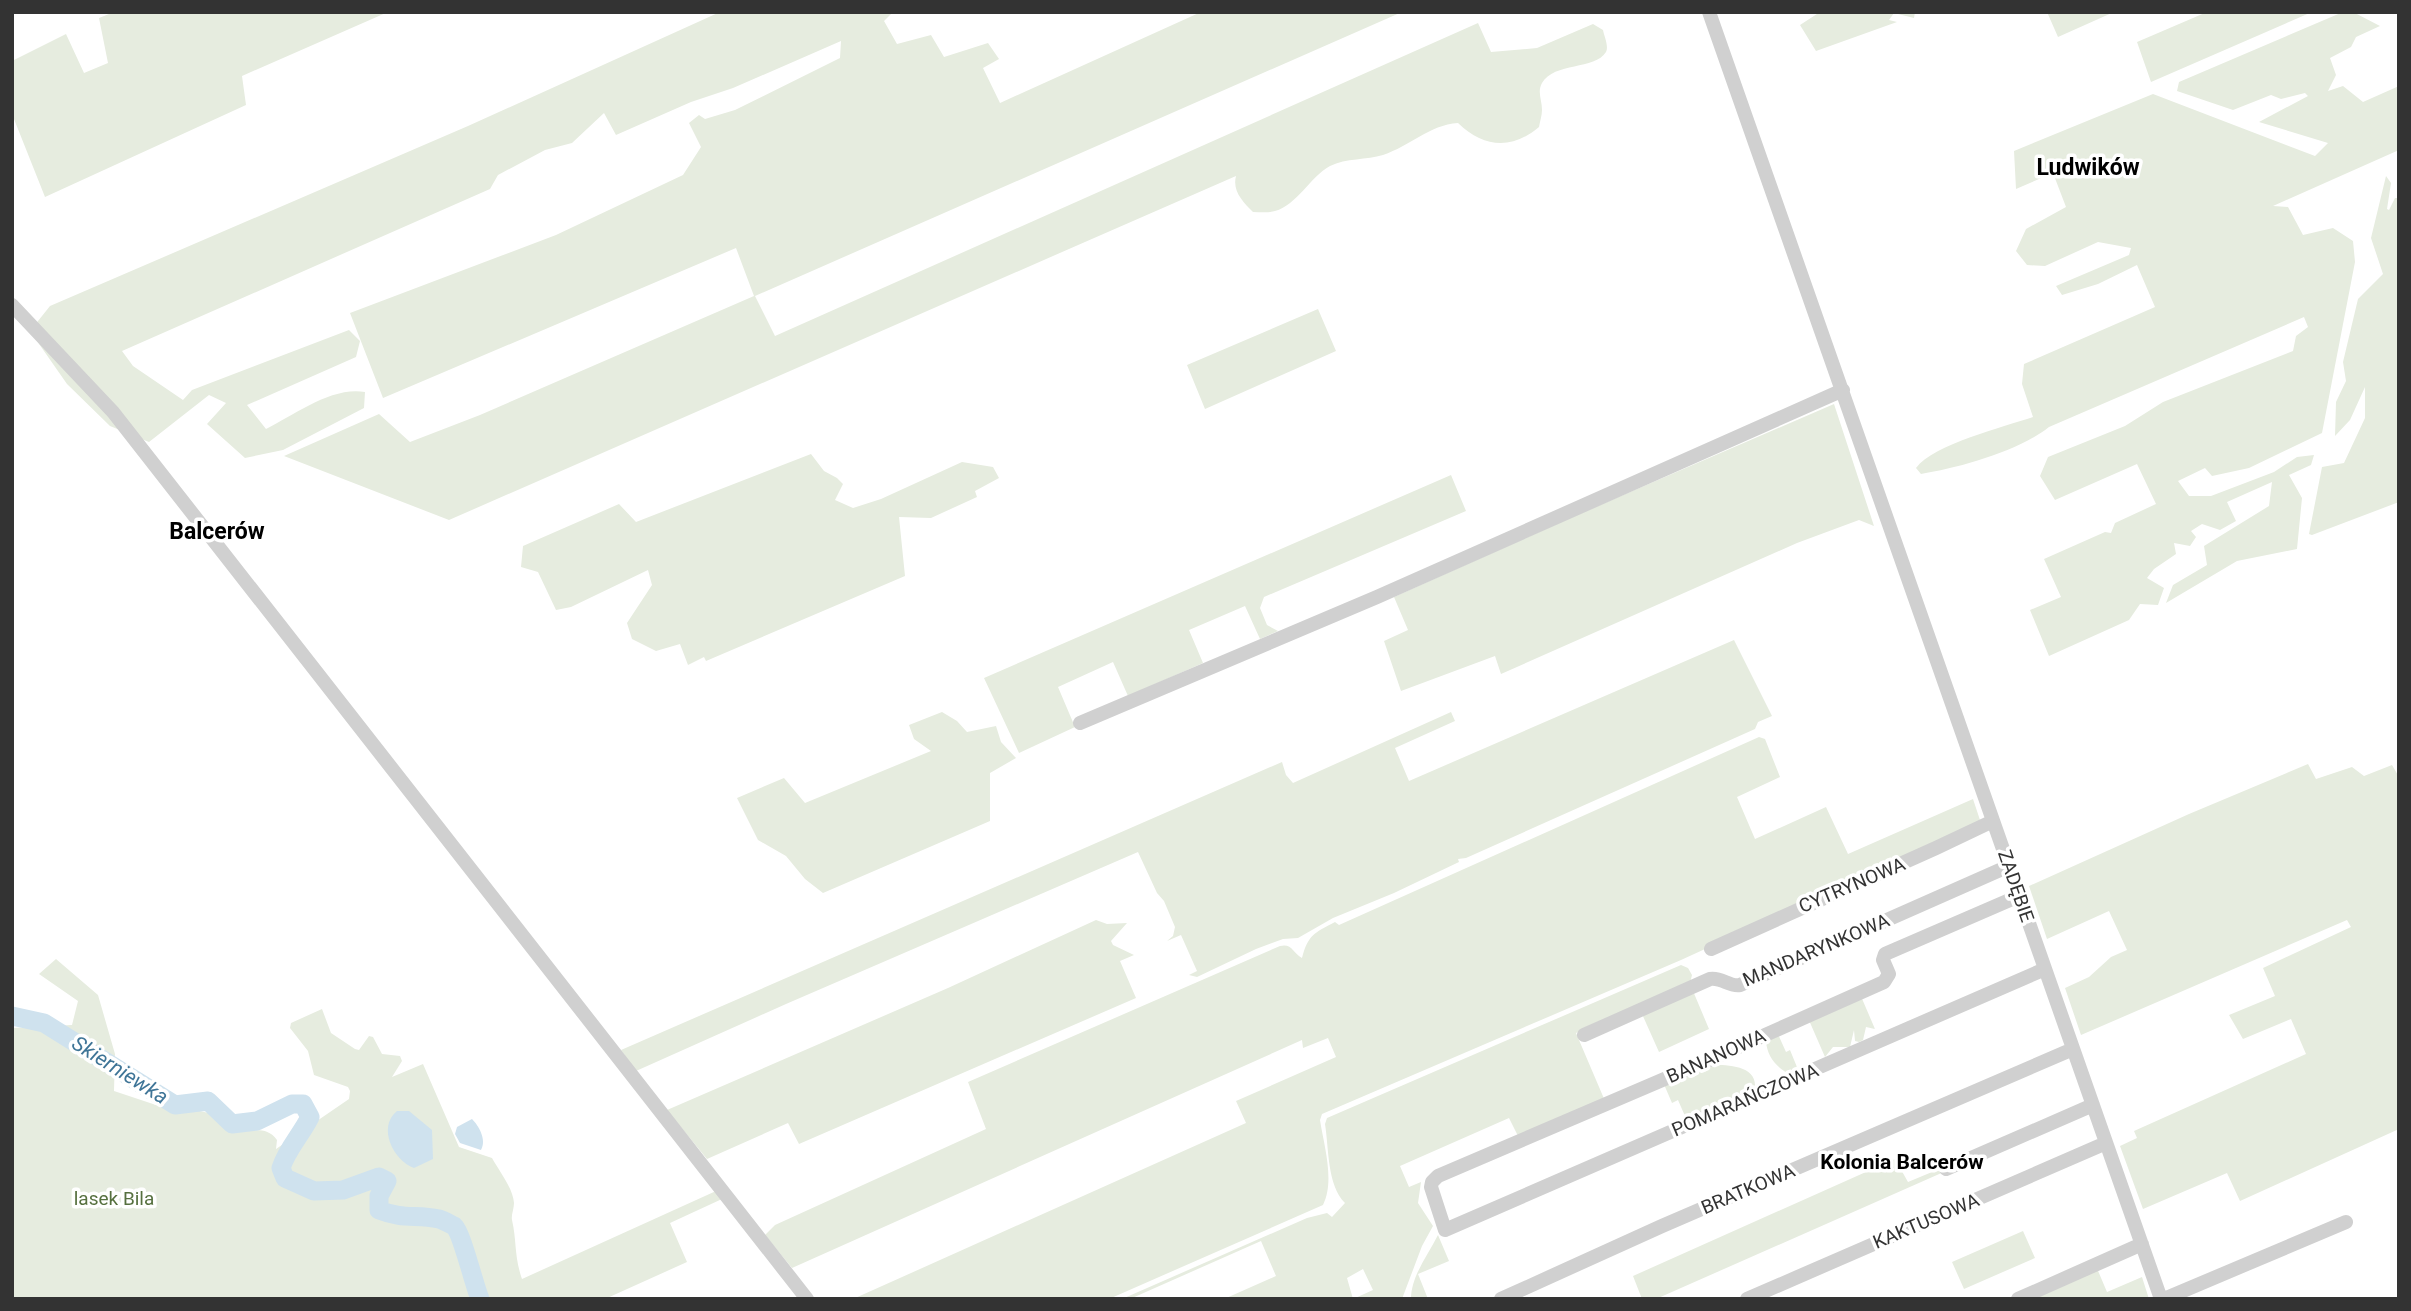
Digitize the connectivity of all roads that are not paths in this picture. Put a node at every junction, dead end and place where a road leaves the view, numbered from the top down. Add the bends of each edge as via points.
1 (1709, 12) edge
2 (12, 304) edge
3 (1843, 390) junction
4 (1080, 723) dead end
5 (1993, 821) junction
6 (2009, 866) junction
7 (2019, 895) junction
8 (1711, 948) dead end
9 (2045, 969) junction
10 (1584, 1035) dead end
11 (2073, 1049) junction
12 (2093, 1105) junction
13 (2106, 1143) junction
14 (1946, 1169) dead end
15 (2346, 1222) dead end
16 (1445, 1230) joint
17 (2142, 1244) junction
18 (807, 1299) edge
19 (1502, 1299) edge
20 (1747, 1299) edge
21 (2018, 1299) edge
22 (2163, 1299) edge

1 - 3 street, ZADĘBIE
2 - 18 street via 113,412
3 - 4 street
3 - 5 street, ZADĘBIE
5 - 6 street, ZADĘBIE
5 - 8 street, CYTRYNOWA
6 - 7 street, ZADĘBIE
6 - 10 street, MANDARYNKOWA via 1740,985 1710,979
7 - 9 street, ZADĘBIE
7 - 16 street, BANANOWA via 1885,954 1889,974 1884,982 1438,1177 1431,1188
9 - 11 street, ZADĘBIE
9 - 16 street, POMARAŃCZOWA
11 - 12 street, ZADĘBIE
11 - 19 street, BRATKOWA
12 - 13 street, ZADĘBIE
12 - 14 street
13 - 17 street, ZADĘBIE
13 - 20 street, KAKTUSOWA
15 - 22 street, ZADĘBIE
17 - 21 street
17 - 22 street, ZADĘBIE

